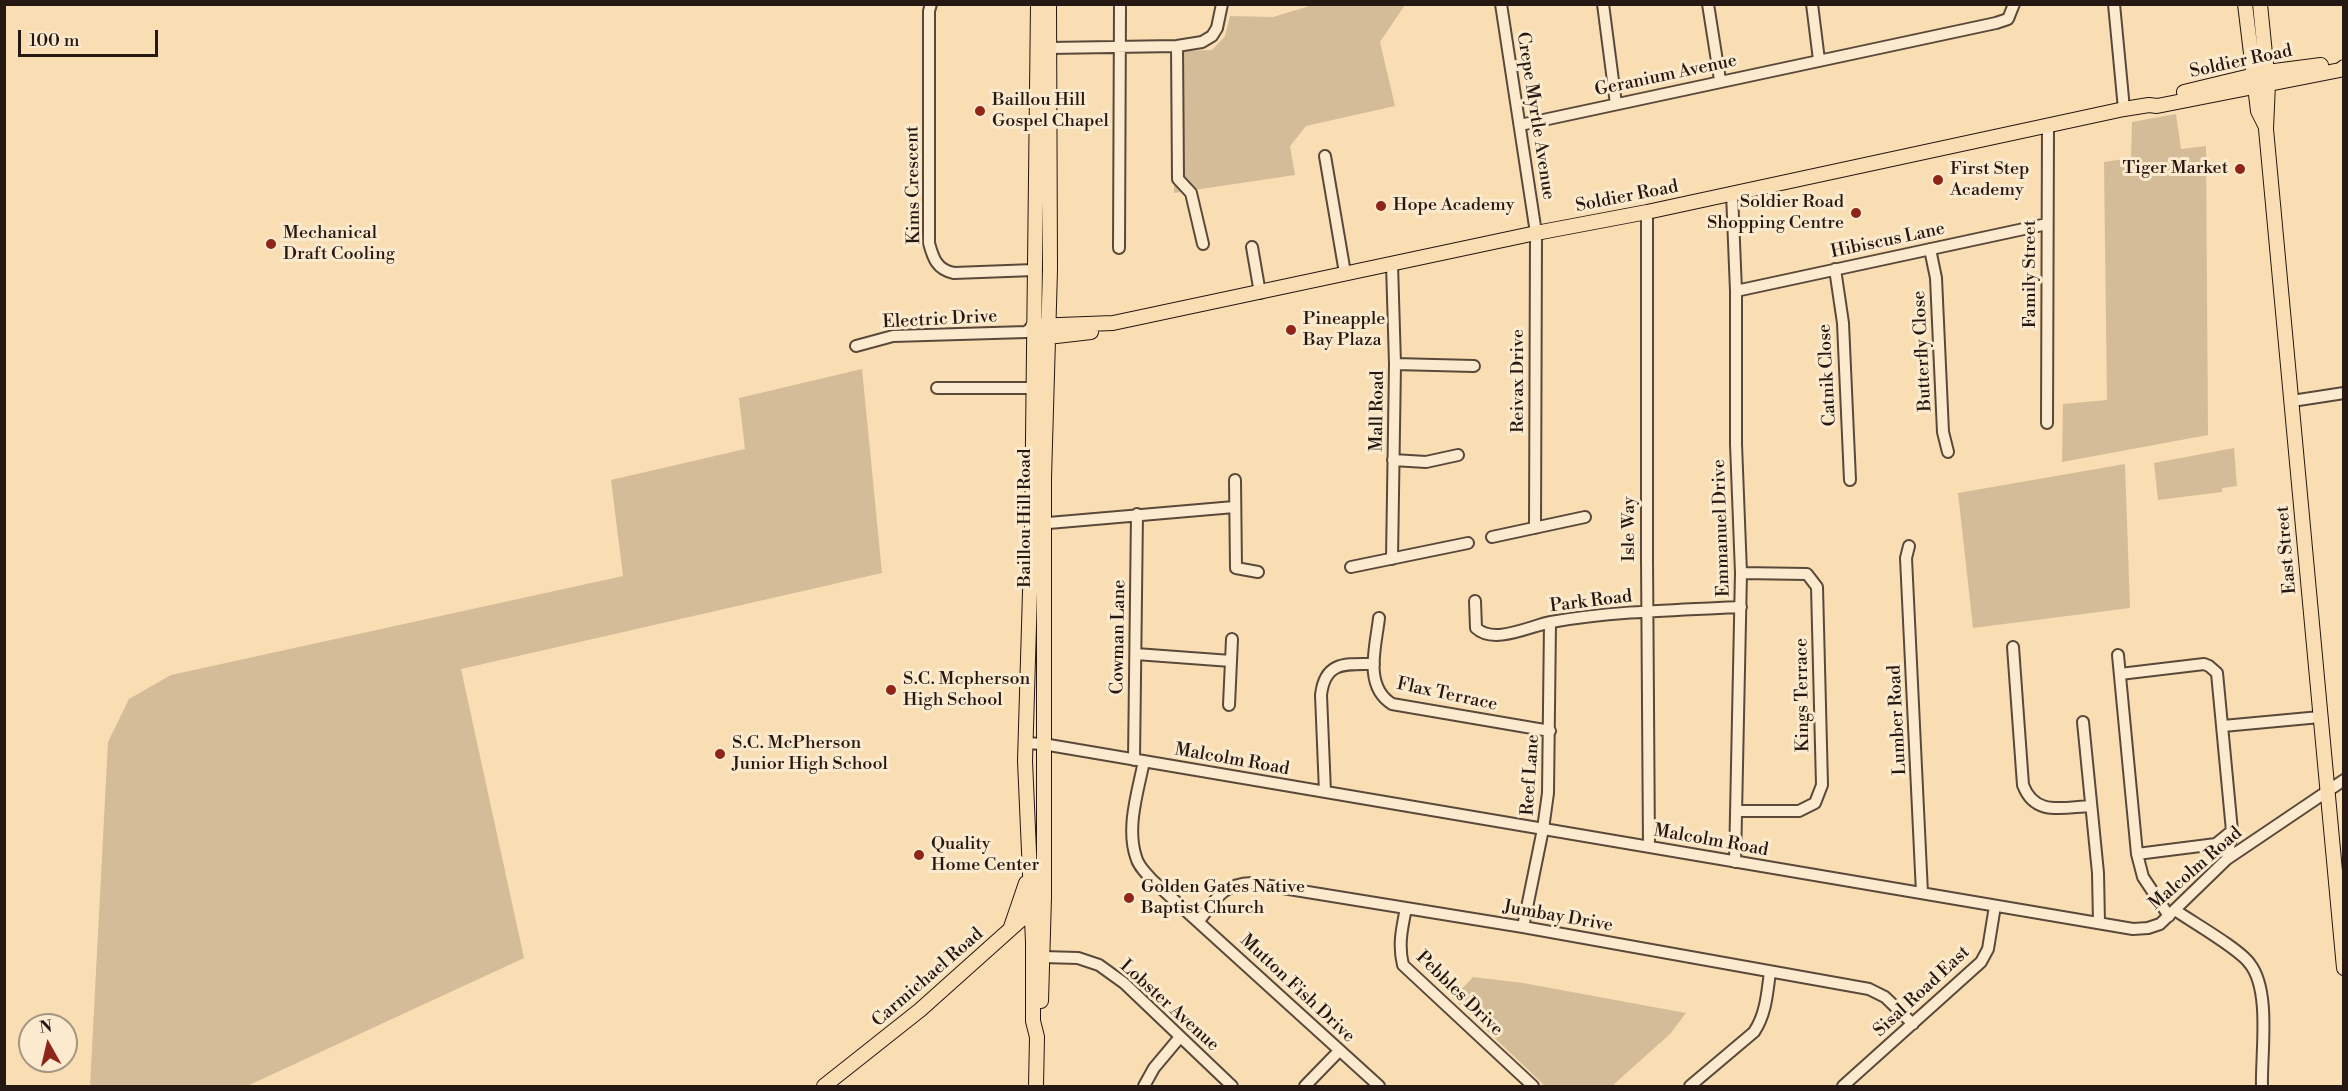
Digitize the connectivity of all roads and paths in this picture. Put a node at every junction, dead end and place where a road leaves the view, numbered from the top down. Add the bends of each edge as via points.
1 (931, 4) edge
2 (1038, 4) edge
3 (1049, 4) edge
4 (1120, 4) edge
5 (1222, 4) edge
6 (1501, 4) edge
7 (1603, 4) edge
8 (1708, 4) edge
9 (1812, 4) edge
10 (2014, 4) edge
11 (2114, 4) edge
12 (2245, 4) edge
13 (2260, 4) edge
14 (1120, 46) junction
15 (1177, 46) junction
16 (1049, 48) junction
17 (1819, 60) junction
18 (2343, 66) edge
19 (2261, 79) junction
20 (1720, 80) junction
21 (1616, 104) junction
22 (2124, 109) junction
23 (1520, 125) junction
24 (2048, 125) junction
25 (1325, 156) dead end
26 (1732, 193) junction
27 (1647, 212) junction
28 (2047, 224) junction
29 (1536, 233) junction
30 (1203, 244) dead end
31 (1252, 247) dead end
32 (1119, 248) dead end
33 (1930, 249) junction
34 (1392, 264) junction
35 (1835, 269) junction
36 (1034, 270) junction
37 (1345, 273) junction
38 (1736, 291) junction
39 (1260, 293) junction
40 (1031, 332) junction
41 (1048, 332) junction
42 (856, 346) dead end
43 (1395, 364) junction
44 (1474, 366) dead end
45 (938, 388) dead end
46 (1033, 388) junction
47 (2343, 393) edge
48 (2292, 402) junction
49 (2047, 423) dead end
50 (1948, 452) dead end
51 (1458, 455) dead end
52 (1393, 460) junction
53 (1235, 480) dead end
54 (1850, 480) dead end
55 (1234, 507) junction
56 (1137, 514) junction
57 (1585, 517) dead end
58 (1038, 524) junction
59 (1535, 528) junction
60 (1492, 537) dead end
61 (1468, 543) dead end
62 (1909, 546) dead end
63 (1392, 559) junction
64 (1352, 567) dead end
65 (1258, 572) dead end
66 (1741, 573) junction
67 (1475, 601) dead end
68 (1741, 607) junction
69 (1647, 612) junction
70 (1379, 618) dead end
71 (1550, 623) junction
72 (1232, 639) dead end
73 (2013, 647) dead end
74 (1136, 654) junction
75 (2118, 655) dead end
76 (1231, 661) junction
77 (1374, 664) junction
78 (2120, 674) junction
79 (1229, 705) dead end
80 (2320, 717) junction
81 (2083, 722) dead end
82 (2223, 726) junction
83 (1550, 731) junction
84 (1025, 743) junction
85 (1043, 744) junction
86 (1139, 761) junction
87 (2343, 780) edge
88 (1325, 792) junction
89 (2327, 792) junction
90 (2091, 806) junction
91 (1737, 811) junction
92 (1543, 829) junction
93 (2232, 831) junction
94 (1649, 847) junction
95 (2137, 854) junction
96 (2227, 859) junction
97 (1736, 862) junction
98 (1029, 877) junction
99 (1922, 893) junction
100 (1044, 897) junction
101 (1995, 906) junction
102 (1407, 908) junction
103 (1031, 911) junction
104 (2172, 913) junction
105 (1199, 921) junction
106 (2099, 923) junction
107 (1522, 927) junction
108 (1010, 929) junction
109 (1043, 957) junction
110 (2343, 968) edge
111 (1770, 972) junction
112 (1913, 1024) junction
113 (1036, 1030) junction
114 (1180, 1037) junction
115 (1339, 1051) junction
116 (824, 1086) edge
117 (1036, 1086) edge
118 (1144, 1086) edge
119 (1232, 1086) edge
120 (1305, 1086) edge
121 (1379, 1086) edge
122 (1533, 1086) edge
123 (1690, 1086) edge
124 (1843, 1086) edge
125 (2262, 1086) edge

1 - 36 street, Kims Crescent via 932,256 946,271 954,273
2 - 36 main road, Baillou Hill Road
3 - 16 main road, Baillou Hill Road
4 - 14 street
5 - 15 street via 1212,36 1203,42
6 - 23 street, Crepe Myrtle Avenue
7 - 21 street
8 - 20 street
9 - 17 street
10 - 17 street, Geranium Avenue via 2008,19 1996,23
11 - 22 street
12 - 19 main road, East Street
13 - 19 main road, East Street
14 - 15 street
14 - 16 street
14 - 32 street
15 - 30 street via 1178,179 1191,194
16 - 41 main road, Baillou Hill Road
17 - 20 street, Geranium Avenue
18 - 19 main road, Soldier Road via 2339,63
19 - 22 main road, Soldier Road via 2157,106
19 - 48 main road, East Street
20 - 21 street, Geranium Avenue
21 - 23 street, Geranium Avenue
22 - 24 main road, Soldier Road
23 - 29 street, Crepe Myrtle Avenue
24 - 26 main road, Soldier Road
24 - 28 street, Family Street
25 - 37 street
26 - 27 main road, Soldier Road
26 - 38 street, Emmanuel Drive
27 - 29 main road, Soldier Road
27 - 69 street, Isle Way
28 - 33 street, Hibiscus Lane
28 - 49 street, Family Street
29 - 34 main road, Soldier Road
29 - 59 street, Reivax Drive
31 - 39 street
33 - 35 street, Hibiscus Lane
33 - 50 street, Butterfly Close via 1936,278 1943,432
34 - 37 main road, Soldier Road
34 - 43 street, Mall Road
35 - 38 street, Hibiscus Lane
35 - 54 street, Catnik Close via 1843,323
36 - 40 main road, Baillou Hill Road
37 - 39 main road, Soldier Road
38 - 66 street, Emmanuel Drive
39 - 41 main road, Soldier Road
40 - 41 main road, Soldier Road
40 - 42 street, Electric Drive via 893,336
40 - 46 main road, Baillou Hill Road
41 - 58 main road, Baillou Hill Road
43 - 44 street
43 - 52 street, Mall Road
45 - 46 street
46 - 58 main road, Baillou Hill Road
47 - 48 street
48 - 80 main road, East Street
51 - 52 street via 1426,462
52 - 63 street, Mall Road
53 - 55 street
55 - 56 street
55 - 65 street via 1236,567
56 - 58 street
56 - 74 street, Cowman Lane
57 - 59 street
58 - 84 main road, Baillou Hill Road
58 - 85 main road, Baillou Hill Road
59 - 60 street
61 - 63 street
62 - 99 street, Lumber Road via 1906,558
63 - 64 street
66 - 68 street, Emmanuel Drive
66 - 91 street, Kings Terrace via 1807,574 1817,587 1822,785 1815,803 1799,811
67 - 71 street, Park Road via 1476,628 1486,634 1498,635
68 - 69 street, Park Road
68 - 91 street, Emmanuel Drive
69 - 71 street, Park Road
69 - 94 street, Isle Way
70 - 77 street, Flax Terrace
71 - 83 street, Reef Lane
72 - 76 street
73 - 90 street via 2027,797 2044,807
74 - 76 street
74 - 86 street, Cowman Lane
75 - 78 street
76 - 79 street
77 - 83 street, Flax Terrace via 1377,688 1392,704
77 - 88 street via 1337,666 1327,672 1323,681
78 - 82 street via 2209,666 2217,673
78 - 95 street
80 - 82 street
80 - 89 main road, East Street
81 - 90 street
82 - 93 street
83 - 92 street, Reef Lane
84 - 85 street, Malcolm Road
84 - 98 main road, Baillou Hill Road
85 - 86 street, Malcolm Road
85 - 100 main road, Baillou Hill Road
86 - 88 street, Malcolm Road
86 - 105 street, Mutton Fish Drive via 1132,841 1136,857 1152,880
87 - 89 street, Malcolm Road
88 - 92 street, Malcolm Road
89 - 96 street, Malcolm Road
89 - 110 main road, East Street
90 - 106 street
91 - 97 street, Emmanuel Drive
92 - 94 street, Malcolm Road
92 - 107 street, Reef Lane
93 - 95 street via 2216,844
93 - 96 street
94 - 97 street, Malcolm Road
95 - 104 street via 2143,876
96 - 104 street, Malcolm Road
97 - 99 street, Malcolm Road
98 - 103 main road, Baillou Hill Road
98 - 108 main road, Carmichael Road
99 - 101 street, Malcolm Road
100 - 103 main road
100 - 109 main road, Baillou Hill Road
101 - 106 street, Malcolm Road
101 - 112 street, Sisal Road East via 1988,949 1981,962
102 - 105 street, Jumbay Drive via 1252,883 1228,887
102 - 107 street, Jumbay Drive
102 - 122 street, Pebbles Drive via 1401,932 1403,965
103 - 108 main road
103 - 113 main road, Baillou Hill Road
104 - 106 street, Malcolm Road via 2148,928
104 - 125 street via 2250,963 2257,976 2262,1005
105 - 115 street, Mutton Fish Drive
107 - 111 street, Jumbay Drive
108 - 116 main road, Carmichael Road via 895,1031
109 - 113 main road, Baillou Hill Road via 1040,1021
109 - 114 street, Lobster Avenue via 1078,958 1099,965 1124,983
111 - 112 street, Jumbay Drive via 1869,989 1885,997
111 - 123 street via 1765,1008 1754,1032
112 - 124 street, Sisal Road East
113 - 117 main road, Baillou Hill Road
114 - 118 street
114 - 119 street, Lobster Avenue
115 - 120 street
115 - 121 street, Mutton Fish Drive

